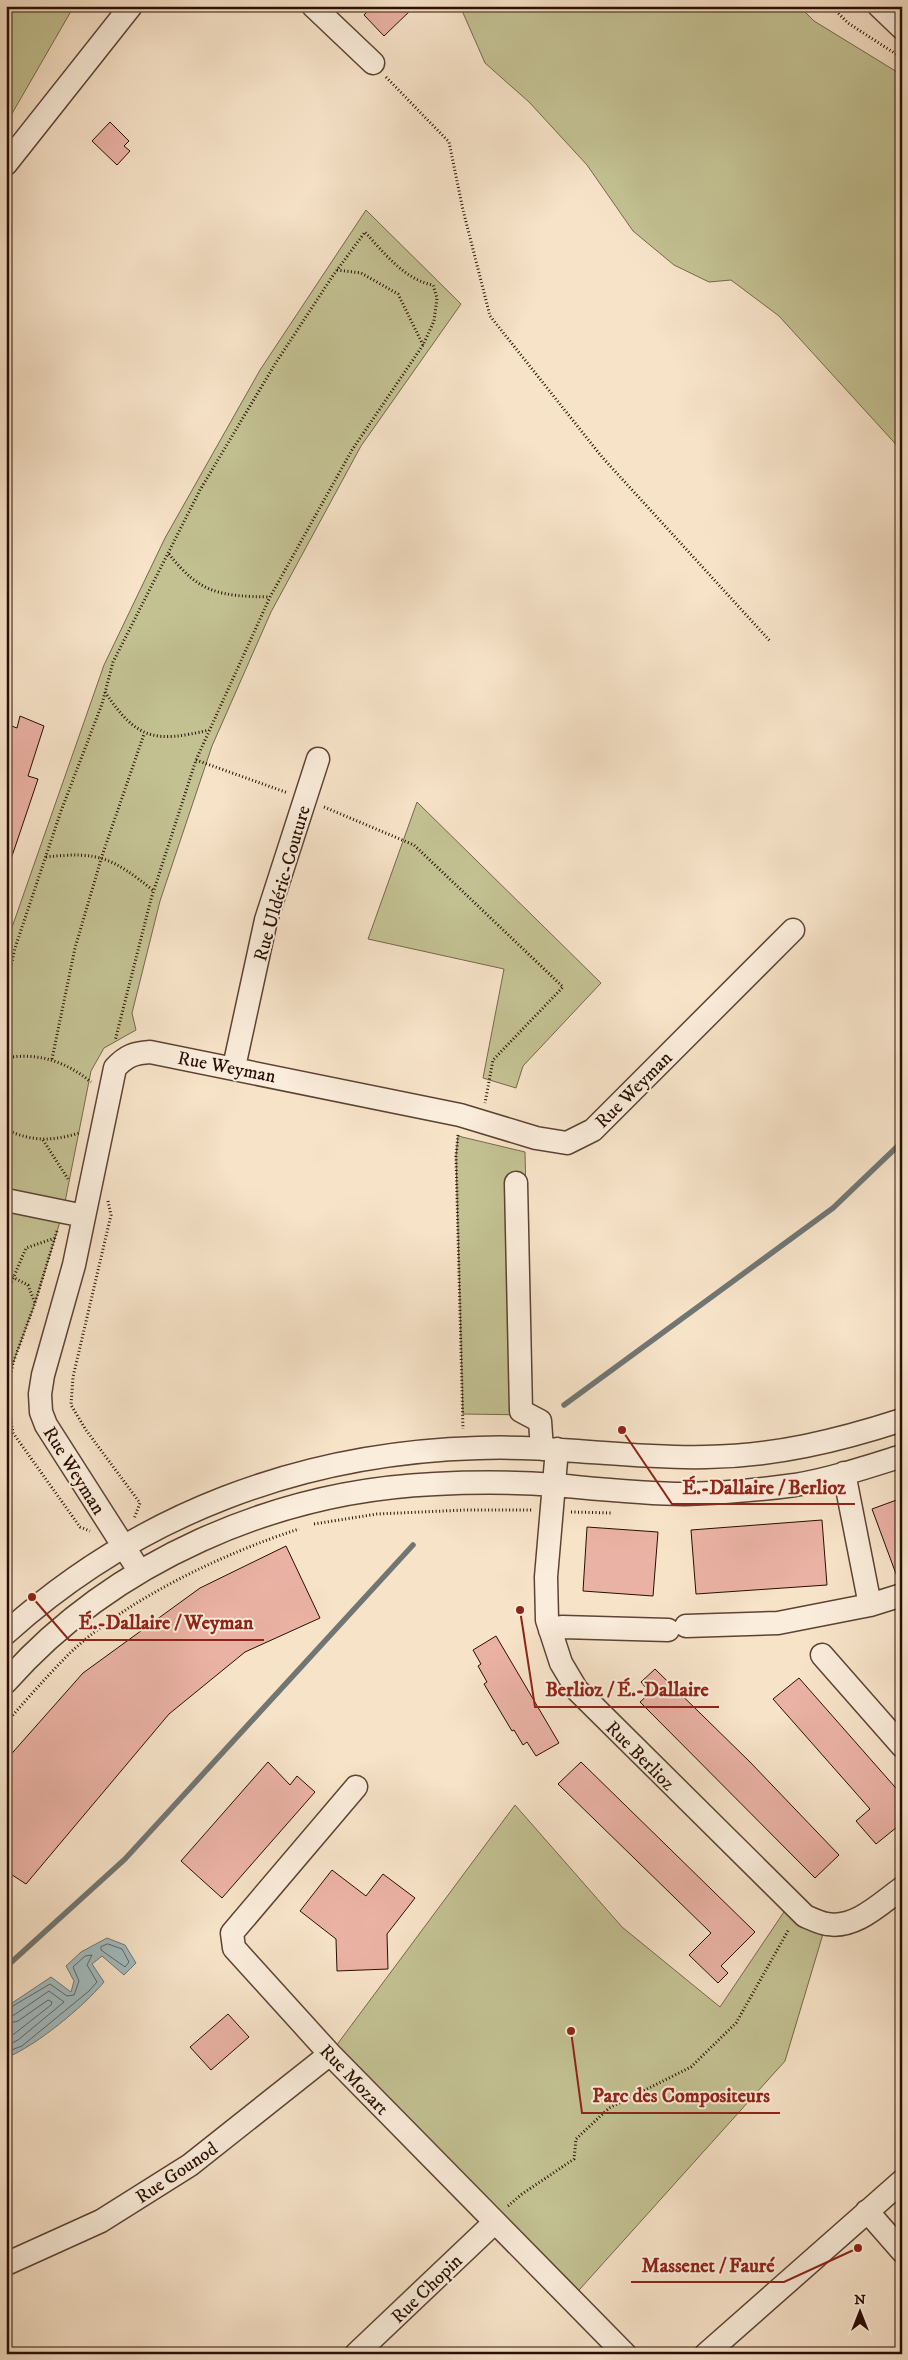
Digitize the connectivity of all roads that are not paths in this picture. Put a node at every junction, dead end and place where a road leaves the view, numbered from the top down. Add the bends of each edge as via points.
1 (131, 6) edge
2 (313, 6) edge
3 (879, 6) edge
4 (902, 28) edge
5 (373, 64) road end
6 (6, 164) edge
7 (318, 759) dead end
8 (793, 930) dead end
9 (234, 1067) junction
10 (516, 1183) dead end
11 (6, 1200) edge
12 (84, 1216) junction
13 (902, 1420) edge
14 (549, 1449) junction
15 (902, 1456) edge
16 (844, 1473) junction
17 (553, 1485) junction
18 (124, 1546) junction
19 (140, 1572) junction
20 (902, 1596) edge
21 (870, 1605) junction
22 (550, 1630) junction
23 (6, 1634) edge
24 (822, 1655) dead end
25 (6, 1682) edge
26 (902, 1746) edge
27 (356, 1788) dead end
28 (902, 1888) edge
29 (330, 2054) junction
30 (902, 2181) edge
31 (867, 2211) junction
32 (495, 2222) junction
33 (902, 2251) edge
34 (6, 2264) edge
35 (356, 2354) edge
36 (625, 2354) edge
37 (706, 2354) edge

1 - 6 street
2 - 5 street
3 - 4 street
7 - 9 street, Rue Uldéric-Couture via 266,920
8 - 9 street, Rue Weyman via 593,1130 567,1143 536,1138 471,1118
9 - 12 street, Rue Weyman via 150,1052 126,1057 115,1068
10 - 14 street, Rue Berlioz via 522,1411 540,1421
11 - 12 street
12 - 18 street, Rue Weyman via 74,1265 43,1375 41,1412 54,1440
13 - 14 street via 804,1448 761,1454 705,1458
14 - 17 street, Rue Berlioz
14 - 18 street via 463,1448 376,1456 322,1466 216,1500
15 - 16 street
16 - 17 street via 796,1485 683,1494
16 - 21 street
17 - 19 street via 435,1484 334,1496 283,1509 231,1528
17 - 22 street, Rue Berlioz via 546,1577
18 - 19 street, Rue Weyman
18 - 23 street via 59,1589
19 - 25 street via 70,1620 29,1656
20 - 21 street
21 - 22 street via 778,1623 677,1628 562,1626
22 - 28 street, Rue Berlioz via 561,1663 576,1690 805,1916 826,1924 847,1924
24 - 26 street
27 - 29 street, Rue Mozart via 232,1933 234,1948
29 - 32 street, Rue Mozart
29 - 34 street, Rue Gounod via 190,2165 101,2221
30 - 31 street
31 - 33 street
31 - 37 street
32 - 35 street, Rue Chopin
32 - 36 street, Rue Mozart

